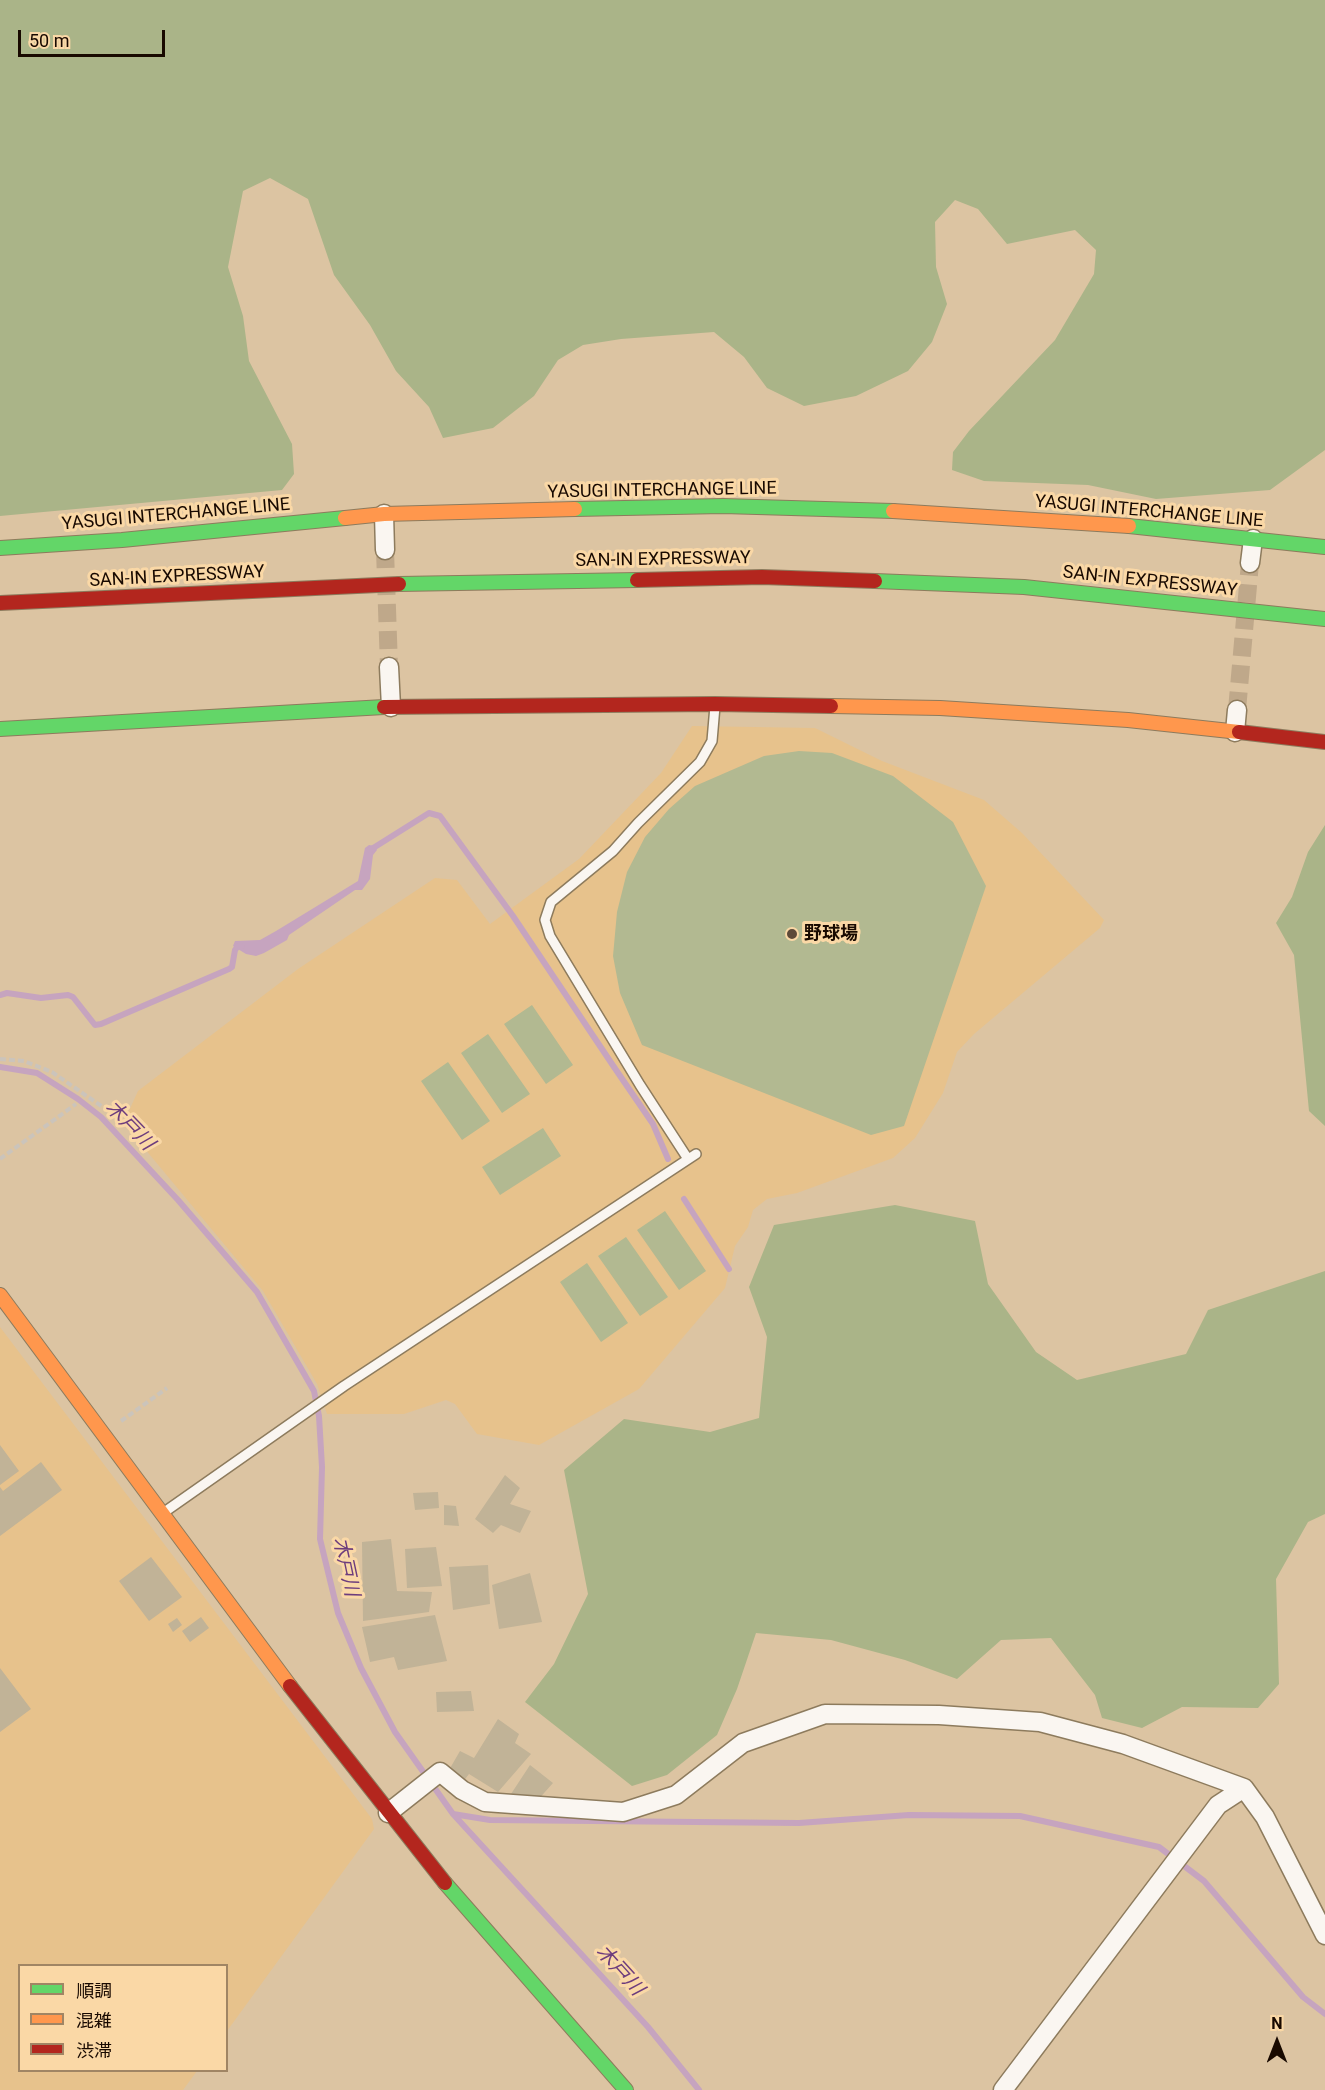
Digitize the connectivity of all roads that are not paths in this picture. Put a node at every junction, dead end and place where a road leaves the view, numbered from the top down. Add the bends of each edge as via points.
1 (384, 514) junction
2 (1253, 539) junction
3 (1325, 547) edge
4 (0, 548) edge
5 (385, 550) tunnel mouth
6 (1251, 562) tunnel mouth
7 (0, 603) edge
8 (0, 614) edge
9 (1324, 626) edge
10 (389, 667) tunnel mouth
11 (716, 704) junction
12 (391, 708) junction
13 (1237, 710) tunnel mouth
14 (0, 729) edge
15 (1235, 732) junction
16 (1325, 742) edge
17 (0, 1295) edge
18 (161, 1514) junction
19 (1244, 1788) junction
20 (388, 1813) junction
21 (1325, 1935) edge
22 (626, 2090) edge
23 (1003, 2090) edge

1 - 2 main road, YASUGI INTERCHANGE LINE via 746,507 963,515
1 - 4 main road, YASUGI INTERCHANGE LINE
1 - 5 street
2 - 3 main road, YASUGI INTERCHANGE LINE
2 - 6 street
7 - 9 main road, SAN-IN EXPRESSWAY via 382,585 762,577 1024,587 1288,614
8 - 9 main road, SAN-IN EXPRESSWAY via 360,597 704,589 1046,600
10 - 12 street
11 - 12 main road
11 - 15 main road via 940,708 1128,720
11 - 18 lane via 712,741 700,762 613,852 551,902 545,920 550,936 640,1086 692,1156 344,1386
12 - 14 main road
13 - 15 street
15 - 16 main road
17 - 18 main road
18 - 20 main road
19 - 20 street via 1123,1744 1040,1722 825,1714 743,1743 676,1795 623,1812 495,1803 473,1797 440,1772
19 - 21 street via 1265,1817
19 - 23 street via 1218,1806
20 - 22 main road via 460,1902

